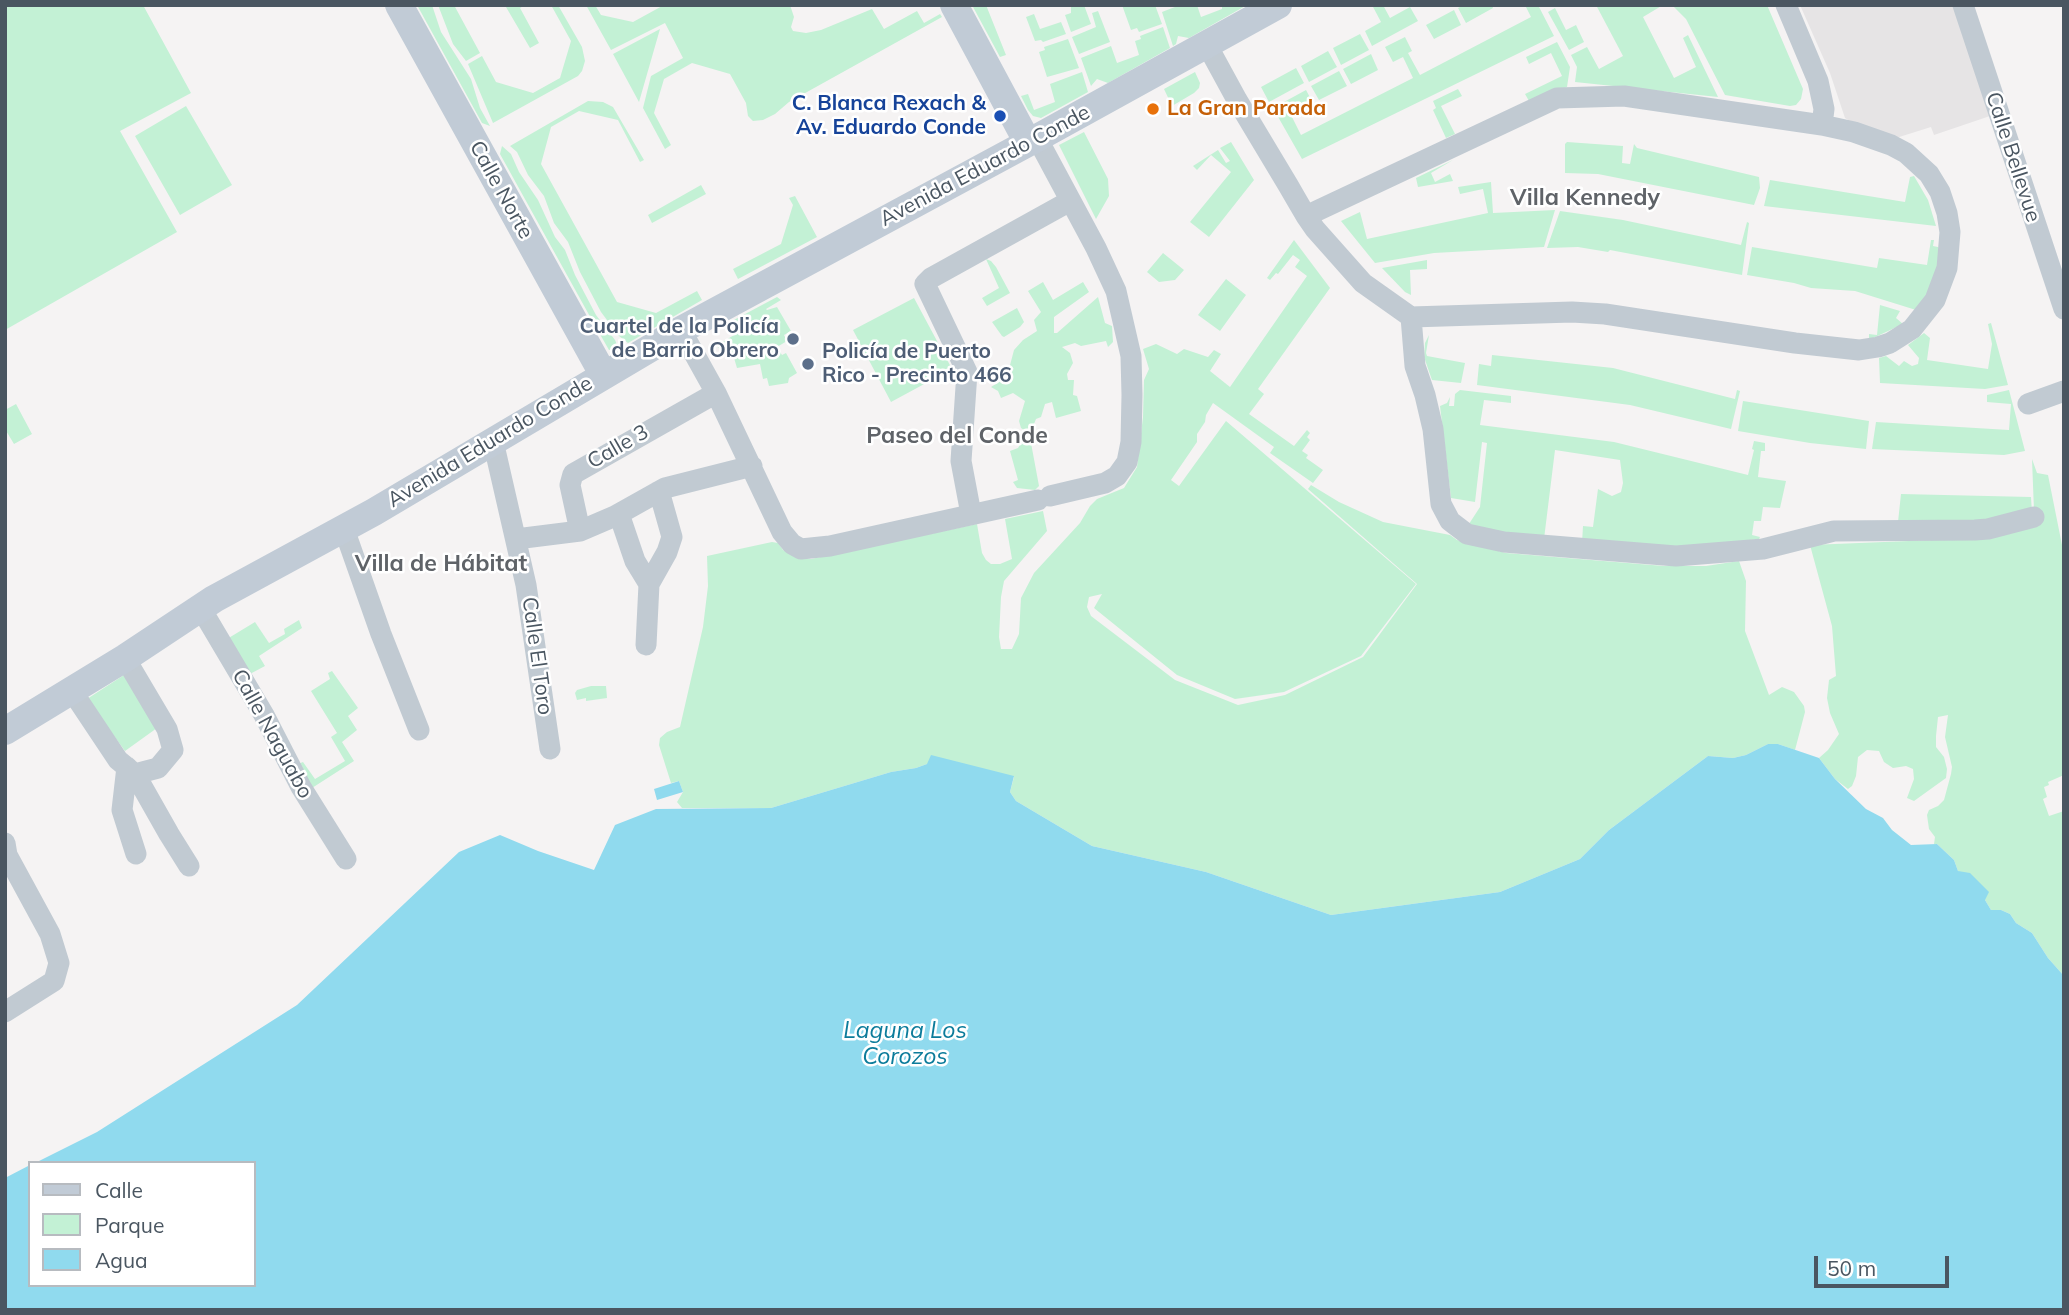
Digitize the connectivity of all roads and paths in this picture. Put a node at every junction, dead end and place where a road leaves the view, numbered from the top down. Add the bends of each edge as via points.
1 (399, 5) edge
2 (954, 5) edge
3 (1278, 5) edge
4 (1786, 5) edge
5 (1963, 5) edge
6 (1207, 45) junction
7 (1822, 125) junction
8 (1033, 141) junction
9 (1070, 201) junction
10 (1306, 216) junction
11 (2064, 309) edge
12 (1411, 317) junction
13 (681, 330) junction
14 (603, 374) junction
15 (2064, 391) edge
16 (716, 393) junction
17 (2028, 404) dead end
18 (493, 441) junction
19 (752, 466) junction
20 (659, 491) junction
21 (619, 514) junction
22 (971, 514) junction
23 (2034, 517) dead end
24 (344, 529) junction
25 (580, 531) junction
26 (516, 539) junction
27 (649, 584) junction
28 (200, 607) junction
29 (646, 645) dead end
30 (125, 658) junction
31 (72, 691) junction
32 (419, 730) dead end
33 (5, 731) edge
34 (550, 749) dead end
35 (131, 770) junction
36 (5, 843) edge
37 (136, 854) dead end
38 (346, 859) dead end
39 (190, 866) dead end
40 (5, 1012) edge

1 - 14 street, Calle Norte
2 - 8 street
3 - 6 street, Avenida Eduardo Conde
4 - 7 street via 1818,81 1824,108
5 - 11 street, Calle Bellevue
6 - 8 street, Avenida Eduardo Conde
6 - 10 street
7 - 10 street via 1624,96 1557,98
7 - 12 street via 1906,153 1929,174 1947,213 1950,249 1942,285 1924,316 1890,343 1859,350 1572,312
8 - 9 street
8 - 13 street, Avenida Eduardo Conde
9 - 22 street via 925,284 967,372 961,461
9 - 22 street via 1116,291 1131,356 1127,462 1105,483
10 - 12 street via 1363,283
12 - 23 street via 1415,366 1433,429 1441,504 1450,521 1467,534 1504,542 1676,556 1763,549 1834,531 1975,530
13 - 14 street, Avenida Eduardo Conde
13 - 16 street
14 - 18 street, Avenida Eduardo Conde
15 - 17 street
16 - 19 street
16 - 25 street, Calle 3 via 573,474 570,485
18 - 24 street, Avenida Eduardo Conde
18 - 26 street, Calle El Toro
19 - 20 street
19 - 22 street via 782,532 801,549
20 - 21 street
20 - 27 street via 672,537
21 - 25 street
21 - 27 street via 635,561
24 - 28 street, Avenida Eduardo Conde
24 - 32 street
25 - 26 street
26 - 34 street, Calle El Toro
27 - 29 street
28 - 30 street, Avenida Eduardo Conde
28 - 38 street, Calle Naguabo
30 - 31 street, Avenida Eduardo Conde
30 - 35 street via 167,729 173,750 158,768
31 - 33 street, Avenida Eduardo Conde
31 - 35 street via 118,760
35 - 37 street via 122,810
35 - 39 street
36 - 40 street via 7,855 50,934 59,963 54,981

